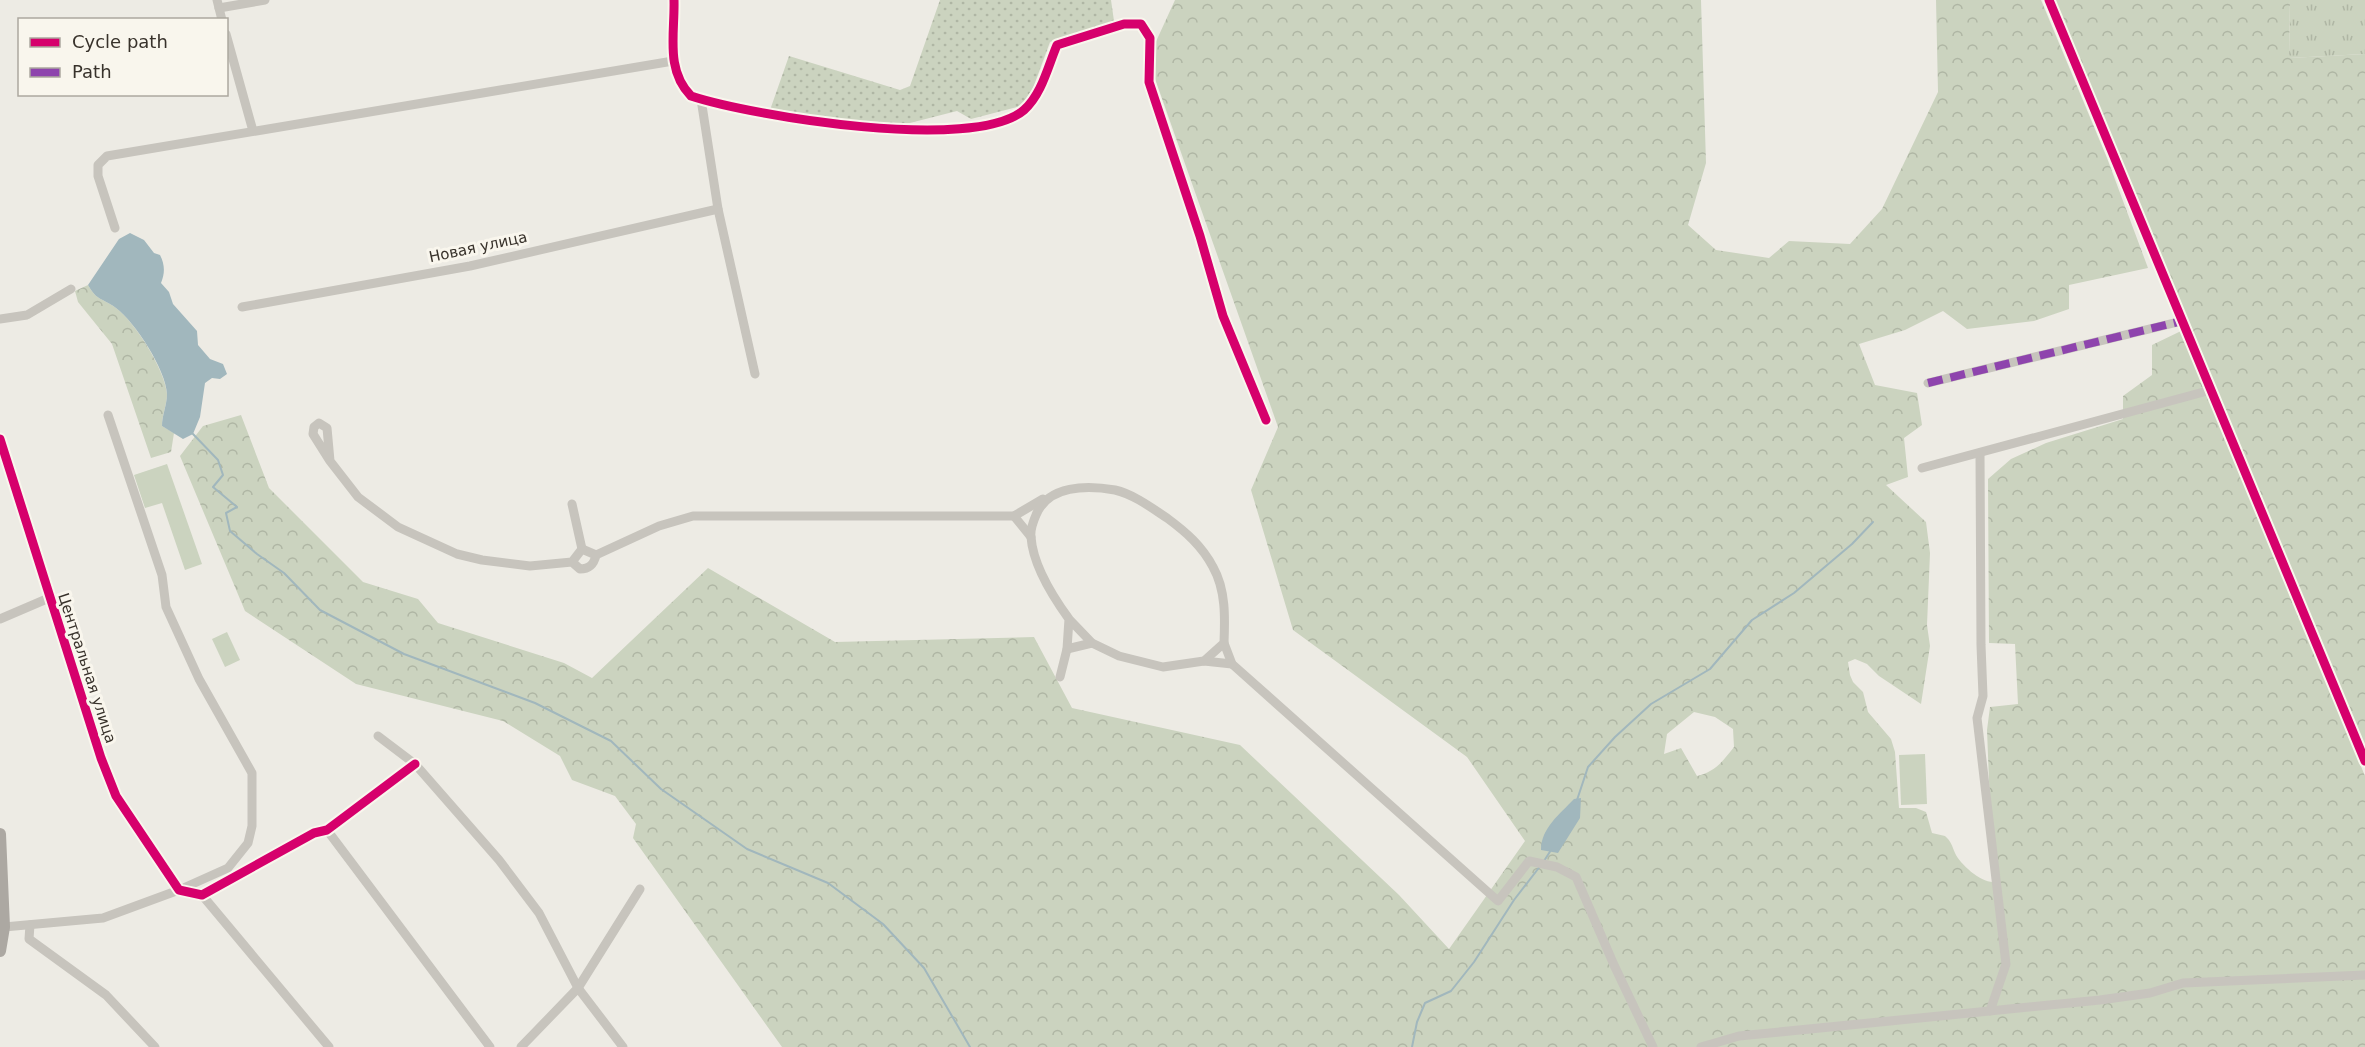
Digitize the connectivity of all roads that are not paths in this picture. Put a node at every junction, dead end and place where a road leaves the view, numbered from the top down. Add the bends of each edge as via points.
1 (265, 0) edge
2 (674, 0) edge
3 (2049, 0) edge
4 (218, 4) edge
5 (228, 41) edge
6 (673, 61) junction
7 (701, 99) junction
8 (253, 130) junction
9 (718, 209) junction
10 (114, 228) dead end
11 (71, 289) dead end
12 (242, 307) dead end
13 (0, 319) edge
14 (2182, 321) junction
15 (755, 374) dead end
16 (1928, 384) dead end
17 (2211, 390) junction
18 (108, 415) dead end
19 (1266, 420) dead end
20 (0, 439) edge
21 (1980, 453) junction
22 (330, 461) dead end
23 (1922, 468) dead end
24 (1047, 497) junction
25 (572, 504) dead end
26 (1014, 516) junction
27 (1031, 537) junction
28 (582, 549) junction
29 (596, 555) junction
30 (572, 561) junction
31 (49, 598) junction
32 (0, 619) edge
33 (1069, 619) junction
34 (1092, 642) junction
35 (1224, 643) junction
36 (1067, 649) junction
37 (1204, 661) junction
38 (1232, 664) junction
39 (1060, 677) dead end
40 (378, 736) dead end
41 (2365, 760) edge
42 (415, 764) junction
43 (327, 830) junction
44 (0, 834) edge
45 (640, 889) dead end
46 (179, 890) junction
47 (202, 895) junction
48 (30, 925) junction
49 (4, 927) junction
50 (0, 951) edge
51 (2365, 975) edge
52 (578, 988) junction
53 (1990, 1011) junction
54 (155, 1047) edge
55 (329, 1047) edge
56 (490, 1047) edge
57 (521, 1047) edge
58 (623, 1047) edge
59 (1653, 1047) edge
60 (1701, 1047) edge

1 - 4 street
2 - 6 street
3 - 14 street
5 - 8 street
6 - 7 street via 682,87
6 - 8 street
7 - 9 street
7 - 19 street via 788,118 872,128 935,129 992,123 1024,110 1038,91 1057,45 1124,24 1141,24 1150,38 1149,82 1223,316
8 - 10 street via 107,156 98,165 98,176
9 - 12 street, Новая улица via 470,266
9 - 15 street
11 - 13 street via 27,315
14 - 16 street
14 - 17 street
17 - 21 street
17 - 41 street
18 - 46 street via 162,575 166,607 199,679 252,773 252,826 248,843 228,868
20 - 31 street, Центральная улица
21 - 23 street
21 - 53 street via 1983,696 1977,718 2006,964
22 - 30 street via 358,497 398,527 457,554 530,566
24 - 26 street
24 - 27 street via 1038,508
24 - 35 street via 1075,487 1116,490 1149,506 1191,537 1214,568 1226,609
25 - 28 street
26 - 27 street
26 - 29 street via 693,516 659,526
27 - 33 street via 1051,594
28 - 29 street
28 - 30 street
29 - 30 street via 594,563 586,569
31 - 32 street
31 - 46 street, Центральная улица via 116,796
33 - 34 street
33 - 36 street
34 - 36 street
34 - 37 street via 1119,656 1163,667
35 - 37 street
35 - 38 street
36 - 39 street
37 - 38 street
38 - 59 street via 1498,901 1529,861 1576,877
40 - 42 street
42 - 43 street
42 - 52 street via 499,860 539,913
43 - 47 street via 314,833
43 - 56 street
44 - 49 main road
45 - 52 street
46 - 47 street
46 - 48 street via 103,918
47 - 55 street
48 - 49 street
48 - 54 street via 29,939 106,995
49 - 50 main road
51 - 53 street via 2183,983 2140,994
52 - 57 street
52 - 58 street
53 - 60 street via 1738,1036

